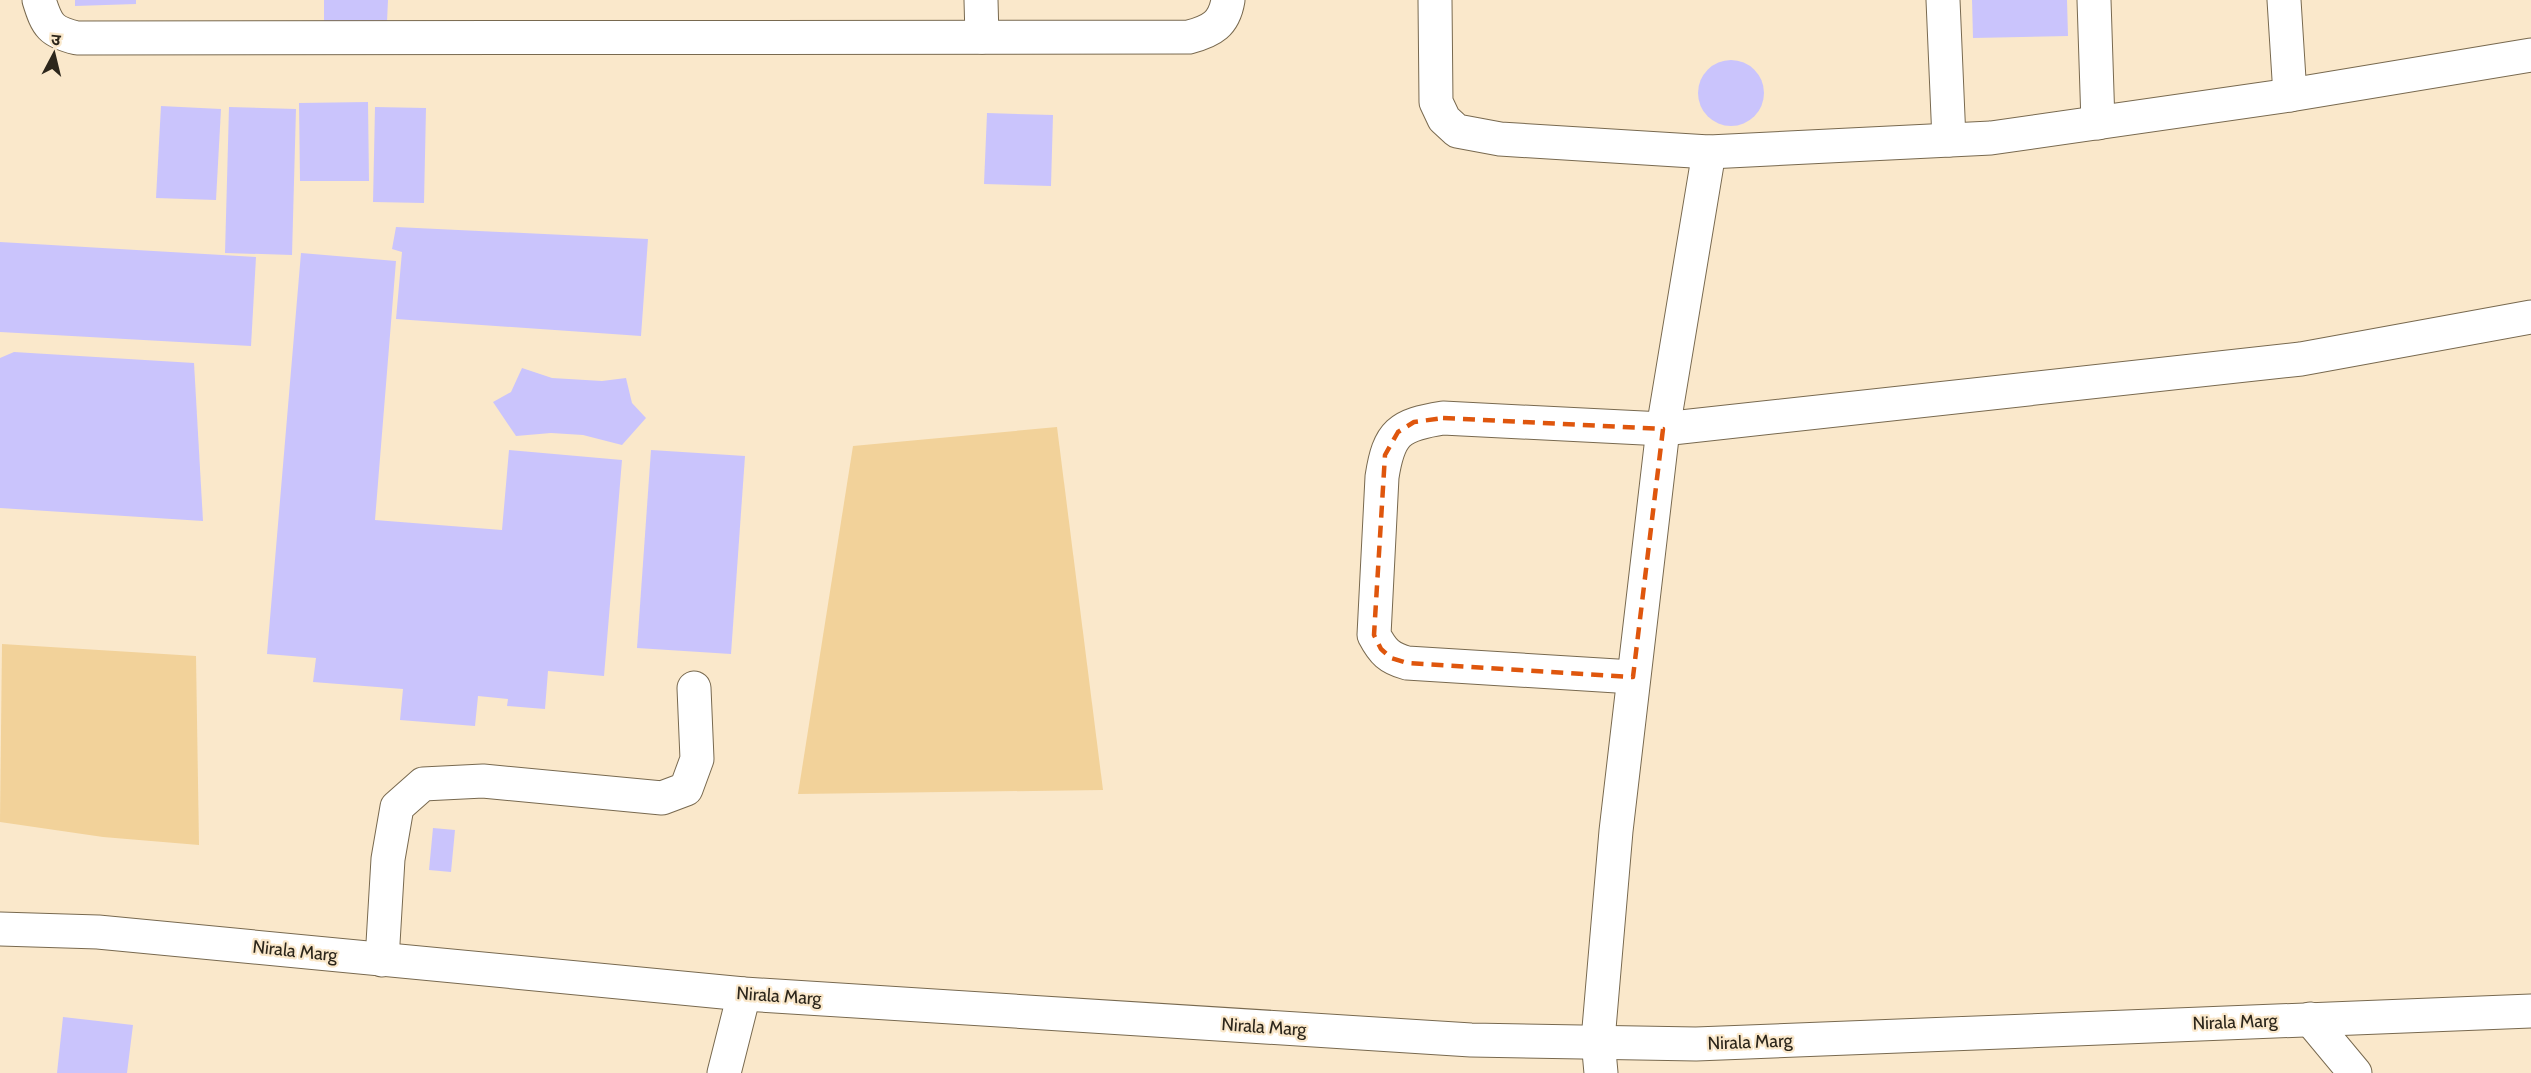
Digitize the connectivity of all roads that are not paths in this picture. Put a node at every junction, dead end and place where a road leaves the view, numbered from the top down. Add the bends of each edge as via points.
1 (39, 0) edge
2 (981, 0) edge
3 (1228, 0) edge
4 (1435, 0) edge
5 (1943, 0) edge
6 (2094, 0) edge
7 (2284, 0) edge
8 (982, 37) junction
9 (2531, 55) edge
10 (2290, 95) junction
11 (2098, 123) junction
12 (1949, 140) junction
13 (1709, 152) junction
14 (2531, 317) edge
15 (1663, 429) junction
16 (1633, 677) junction
17 (694, 688) dead end
18 (0, 929) edge
19 (382, 960) junction
20 (744, 994) junction
21 (2531, 1011) edge
22 (2310, 1019) junction
23 (1598, 1040) junction
24 (724, 1073) edge
25 (1601, 1073) edge
26 (2355, 1073) edge

1 - 8 street via 45,20 57,33 77,39
2 - 8 street
3 - 8 street via 1226,14 1218,25 1207,33 1189,37
4 - 13 street via 1436,102 1444,119 1457,131 1500,139
5 - 12 street
6 - 11 street
7 - 10 street
9 - 10 street
10 - 11 street
11 - 12 street
12 - 13 street
13 - 15 street
14 - 15 street via 2301,359
15 - 16 street
15 - 16 street via 1443,418 1414,422 1398,432 1385,455 1382,477 1374,635 1391,658 1407,663
16 - 23 street
17 - 19 street via 696,759 686,789 662,798 483,780 423,784 397,807 388,859
18 - 19 street, Nirala Marg via 98,932
19 - 20 street, Nirala Marg
20 - 23 street, Nirala Marg via 1472,1040
20 - 24 street
21 - 22 street, Nirala Marg
22 - 23 street, Nirala Marg via 1696,1044
22 - 26 street
23 - 25 street

